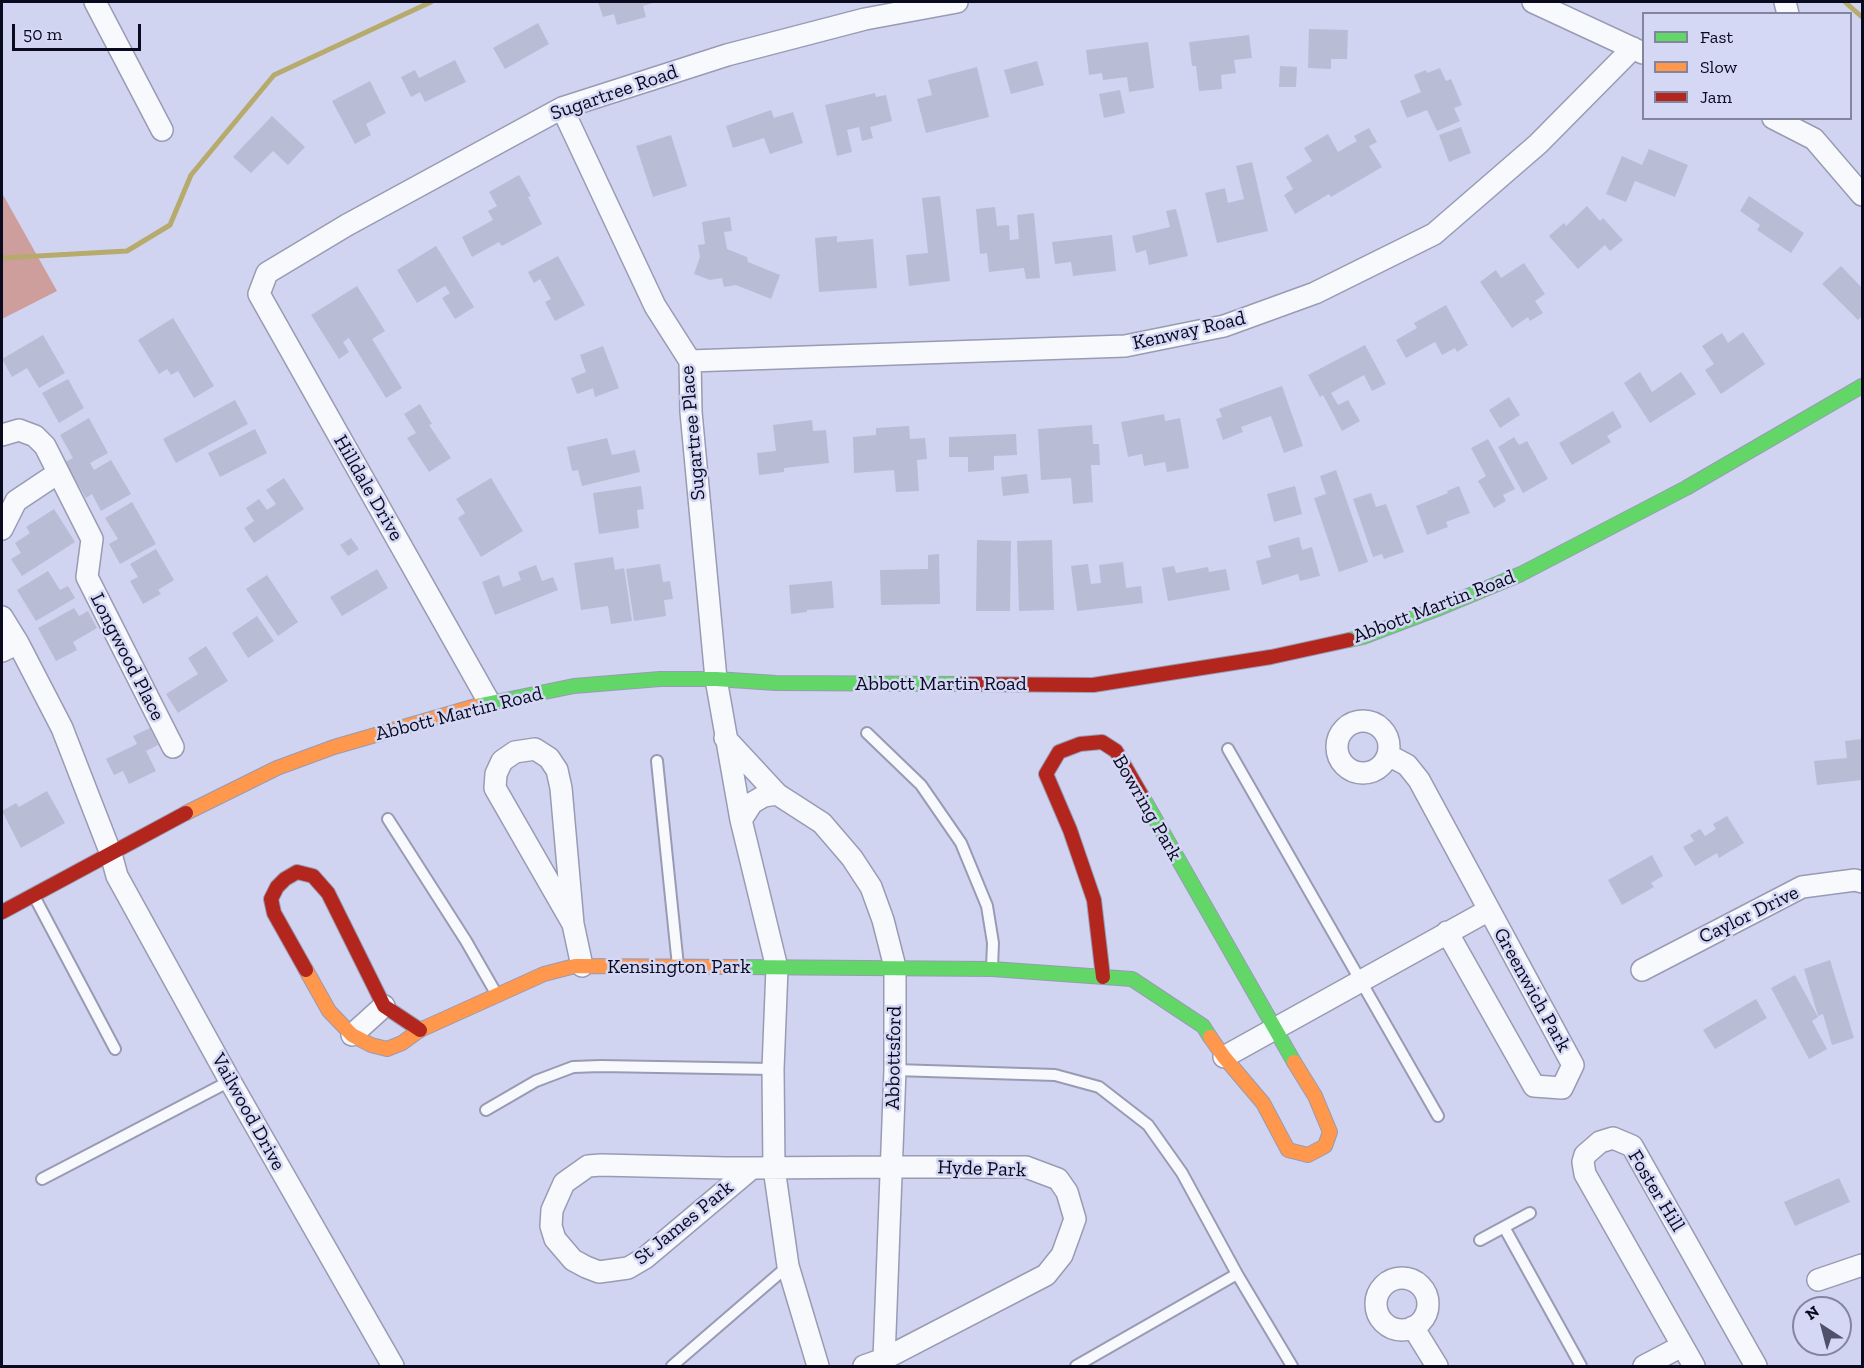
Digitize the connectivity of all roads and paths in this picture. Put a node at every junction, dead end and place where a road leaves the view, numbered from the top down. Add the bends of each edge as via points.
1 (95, 2) edge
2 (957, 2) edge
3 (1533, 2) edge
4 (1638, 50) edge
5 (562, 108) junction
6 (1780, 120) edge
7 (1812, 129) edge
8 (162, 130) dead end
9 (1863, 195) edge
10 (267, 273) joint
11 (690, 361) junction
12 (1863, 386) edge
13 (2, 435) edge
14 (58, 473) junction
15 (9, 504) edge
16 (2, 528) edge
17 (2, 617) edge
18 (10, 647) edge
19 (716, 679) junction
20 (489, 702) junction
21 (867, 734) dead end
22 (726, 738) junction
23 (172, 747) dead end
24 (1228, 749) dead end
25 (1388, 755) dead end
26 (657, 761) dead end
27 (777, 794) junction
28 (388, 819) dead end
29 (741, 820) junction
30 (111, 854) junction
31 (1863, 882) edge
32 (34, 896) junction
33 (1489, 910) junction
34 (2, 912) edge
35 (573, 924) junction
36 (1447, 932) junction
37 (582, 966) junction
38 (678, 966) junction
39 (895, 967) junction
40 (777, 968) junction
41 (992, 969) junction
42 (1642, 970) dead end
43 (1103, 977) junction
44 (1360, 981) junction
45 (497, 995) junction
46 (384, 1006) junction
47 (1274, 1029) junction
48 (420, 1030) junction
49 (352, 1035) junction
50 (115, 1049) dead end
51 (1224, 1057) junction
52 (773, 1069) junction
53 (895, 1070) junction
54 (230, 1081) junction
55 (486, 1110) dead end
56 (1438, 1116) dead end
57 (890, 1167) junction
58 (752, 1168) junction
59 (774, 1168) junction
60 (42, 1179) dead end
61 (1530, 1213) dead end
62 (1504, 1227) junction
63 (1480, 1240) dead end
64 (1863, 1265) edge
65 (789, 1266) junction
66 (1237, 1274) junction
67 (1818, 1280) dead end
68 (1413, 1328) dead end
69 (1682, 1346) junction
70 (878, 1364) edge
71 (387, 1365) edge
72 (672, 1366) edge
73 (819, 1366) edge
74 (1076, 1366) edge
75 (1292, 1366) edge
76 (1437, 1366) edge
77 (1581, 1366) edge
78 (1644, 1366) edge
79 (1694, 1366) edge
80 (1756, 1366) edge

1 - 8 street
2 - 5 street, Sugartree Road via 865,19 727,55
3 - 4 street
4 - 11 street, Kenway Road via 1434,234 1315,293 1224,326 1125,346
5 - 10 street, Sugartree Road via 346,225
5 - 11 street, Sugartree Place via 655,306
6 - 7 street
7 - 9 street
10 - 20 street, Hilldale Drive via 259,294
11 - 19 street, Sugartree Place via 691,412
12 - 19 street, Abbott Martin Road via 1686,488 1521,574 1363,637 1271,657 1093,685 776,683
13 - 14 street, Longwood Place via 19,430 35,436 45,446
14 - 15 street
14 - 23 street, Longwood Place via 92,539 87,577
15 - 16 street
17 - 18 street
18 - 30 street via 62,728
19 - 20 street, Abbott Martin Road via 574,686
19 - 22 street
20 - 30 street, Abbott Martin Road via 334,747 277,768
21 - 41 lane via 921,785 961,843 987,906 993,943
22 - 27 street, Abbottsford
22 - 29 street
24 - 44 lane
25 - 33 street, Greenwich Park via 1407,765 1419,780
26 - 38 lane
27 - 29 street via 752,803
27 - 39 street, Abbottsford via 822,824 852,858 871,887
28 - 45 lane
29 - 40 street
30 - 32 street, Abbott Martin Road
30 - 54 street, Vailwood Drive via 117,876
31 - 42 street, Caylor Drive via 1802,887
32 - 34 street, Abbott Martin Road
32 - 50 lane
33 - 36 street
33 - 36 street, Greenwich Park via 1573,1065 1562,1088 1534,1086
35 - 35 street, Kensington Park via 495,788 502,761 515,752 535,749 549,758 557,770
35 - 37 street, Kensington Park
36 - 44 street
37 - 38 street, Kensington Park
37 - 45 street, Kensington Park via 544,974
38 - 40 street, Kensington Park
39 - 40 street, Bowring Park
39 - 41 street, Bowring Park
39 - 53 street, Abbottsford
40 - 52 street
41 - 43 street, Bowring Park
43 - 47 street, Bowring Park via 1094,900 1046,774 1059,752 1080,744 1102,742 1116,751
43 - 51 street, Bowring Park via 1132,980 1141,985 1203,1026
44 - 47 street
44 - 56 lane
45 - 48 street, Kensington Park
46 - 48 street, Kensington Park
46 - 49 street
46 - 49 street, Kensington Park via 321,884 313,876 297,872 285,879 271,899 274,913 329,1011
47 - 51 street
47 - 51 street, Bowring Park via 1315,1096 1330,1131 1325,1146 1308,1155 1287,1150 1263,1103
48 - 49 street, Kensington Park via 387,1049
52 - 55 lane via 573,1067 536,1081
52 - 59 street
53 - 57 street, Abbottsford
53 - 66 lane via 1055,1075 1099,1088 1148,1125 1182,1173
54 - 60 lane
54 - 71 street, Vailwood Drive
57 - 59 street, Hyde Park
57 - 70 street, Abbottsford
57 - 70 street, Hyde Park via 1026,1167 1058,1179 1067,1192 1075,1219 1062,1255 1046,1275
58 - 58 street, St James Park via 588,1167 564,1183 557,1196 551,1226 555,1239 573,1260 586,1267 599,1272 628,1268
58 - 59 street, St James Park
59 - 65 street
61 - 62 lane
62 - 63 lane
62 - 77 lane
64 - 67 street
65 - 72 lane
65 - 73 street
66 - 74 lane
66 - 75 lane
68 - 76 street
69 - 78 street
69 - 79 street, Foster Hill
69 - 80 street, Foster Hill via 1585,1174 1585,1155 1600,1142 1613,1138 1632,1146

